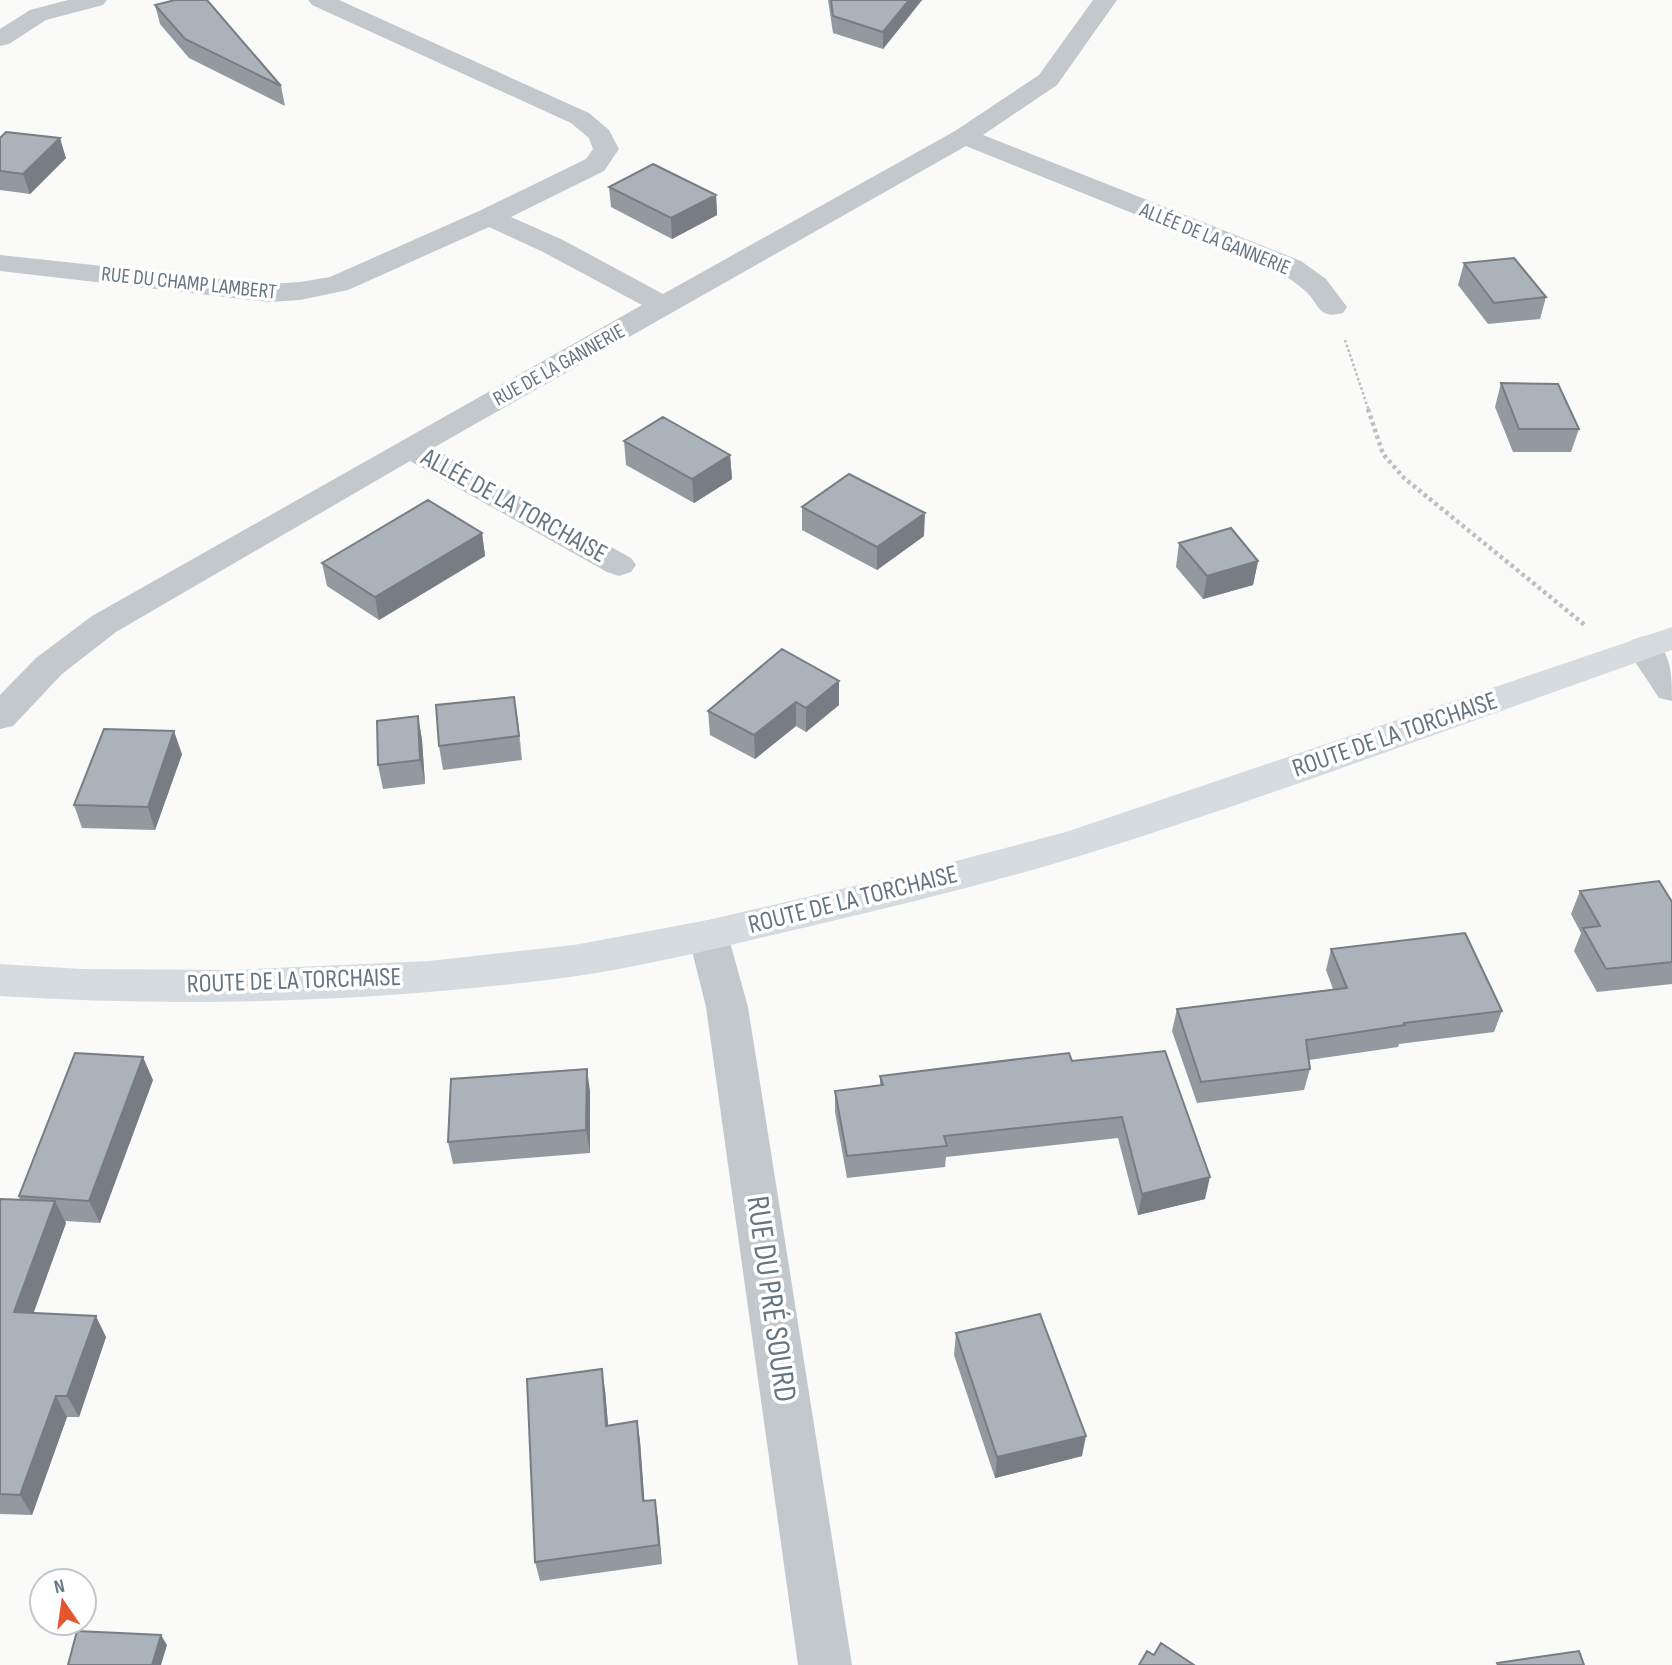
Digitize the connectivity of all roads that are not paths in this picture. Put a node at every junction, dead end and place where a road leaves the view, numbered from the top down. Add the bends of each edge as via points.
1 (94, 0) edge
2 (320, 0) edge
3 (1105, 0) edge
4 (48, 6) edge
5 (0, 39) edge
6 (964, 136) junction
7 (489, 217) junction
8 (0, 263) edge
9 (666, 306) junction
10 (1333, 307) road end
11 (410, 448) junction
12 (619, 565) dead end
13 (1646, 647) edge
14 (1672, 689) edge
15 (0, 717) edge
16 (708, 935) junction
17 (0, 980) edge
18 (825, 1665) edge

1 - 4 street
2 - 7 street, RUE DU CHAMP LAMBERT via 580,118 600,135 606,149 595,165
3 - 6 street, RUE DE LA GANNERIE via 1048,80
4 - 5 street
6 - 9 street, RUE DE LA GANNERIE
6 - 10 street, ALLÉE DE LA GANNERIE via 1292,267 1316,285
7 - 8 street, RUE DU CHAMP LAMBERT via 338,284 300,291 270,293
7 - 9 street
9 - 11 street, RUE DE LA GANNERIE
11 - 12 street, ALLÉE DE LA TORCHAISE
11 - 15 street, RUE DE LA GANNERIE via 104,624 49,666
13 - 14 street
13 - 16 main road, ROUTE DE LA TORCHAISE via 1072,844
16 - 17 main road, ROUTE DE LA TORCHAISE via 574,961 429,977 234,986
16 - 18 street, RUE DU PRÉ SOURD via 727,1007

